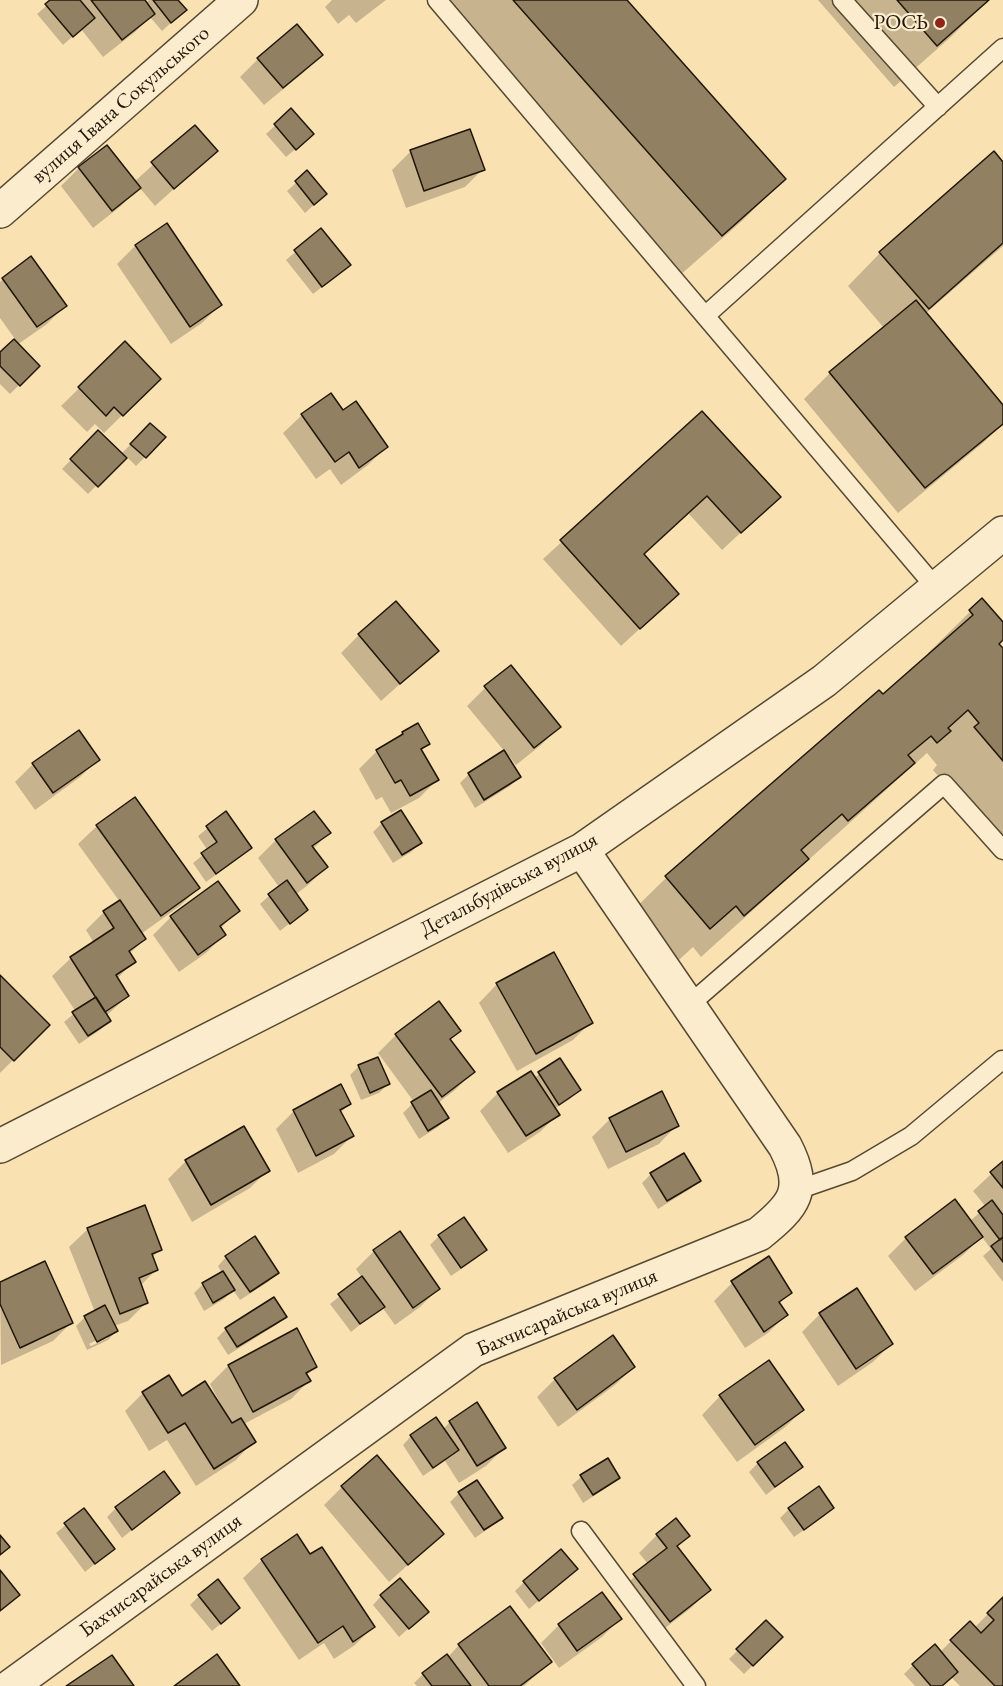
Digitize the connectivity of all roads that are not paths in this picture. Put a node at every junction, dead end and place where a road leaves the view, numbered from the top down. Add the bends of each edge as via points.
1 (241, 0) edge
2 (437, 0) edge
3 (842, 0) edge
4 (1003, 48) edge
5 (938, 107) junction
6 (0, 211) edge
7 (705, 316) junction
8 (1003, 532) edge
9 (936, 588) junction
10 (582, 850) junction
11 (1003, 850) edge
12 (689, 1005) junction
13 (1002, 1060) edge
14 (0, 1146) edge
15 (797, 1190) junction
16 (581, 1531) dead end
17 (10, 1686) edge
18 (696, 1686) edge

1 - 6 street, вулиця Івана Сокульського
2 - 7 lane
3 - 5 lane
4 - 5 lane
5 - 7 lane
7 - 9 lane
8 - 9 street, Детальбудівська вулиця
9 - 10 street, Детальбудівська вулиця via 824,681
10 - 12 street
10 - 14 street, Детальбудівська вулиця
11 - 12 lane via 944,784
12 - 15 street via 785,1146 795,1165
13 - 15 lane via 911,1136 852,1171
15 - 17 street, Бахчисарайська вулиця via 781,1216 759,1234 473,1350
16 - 18 lane

